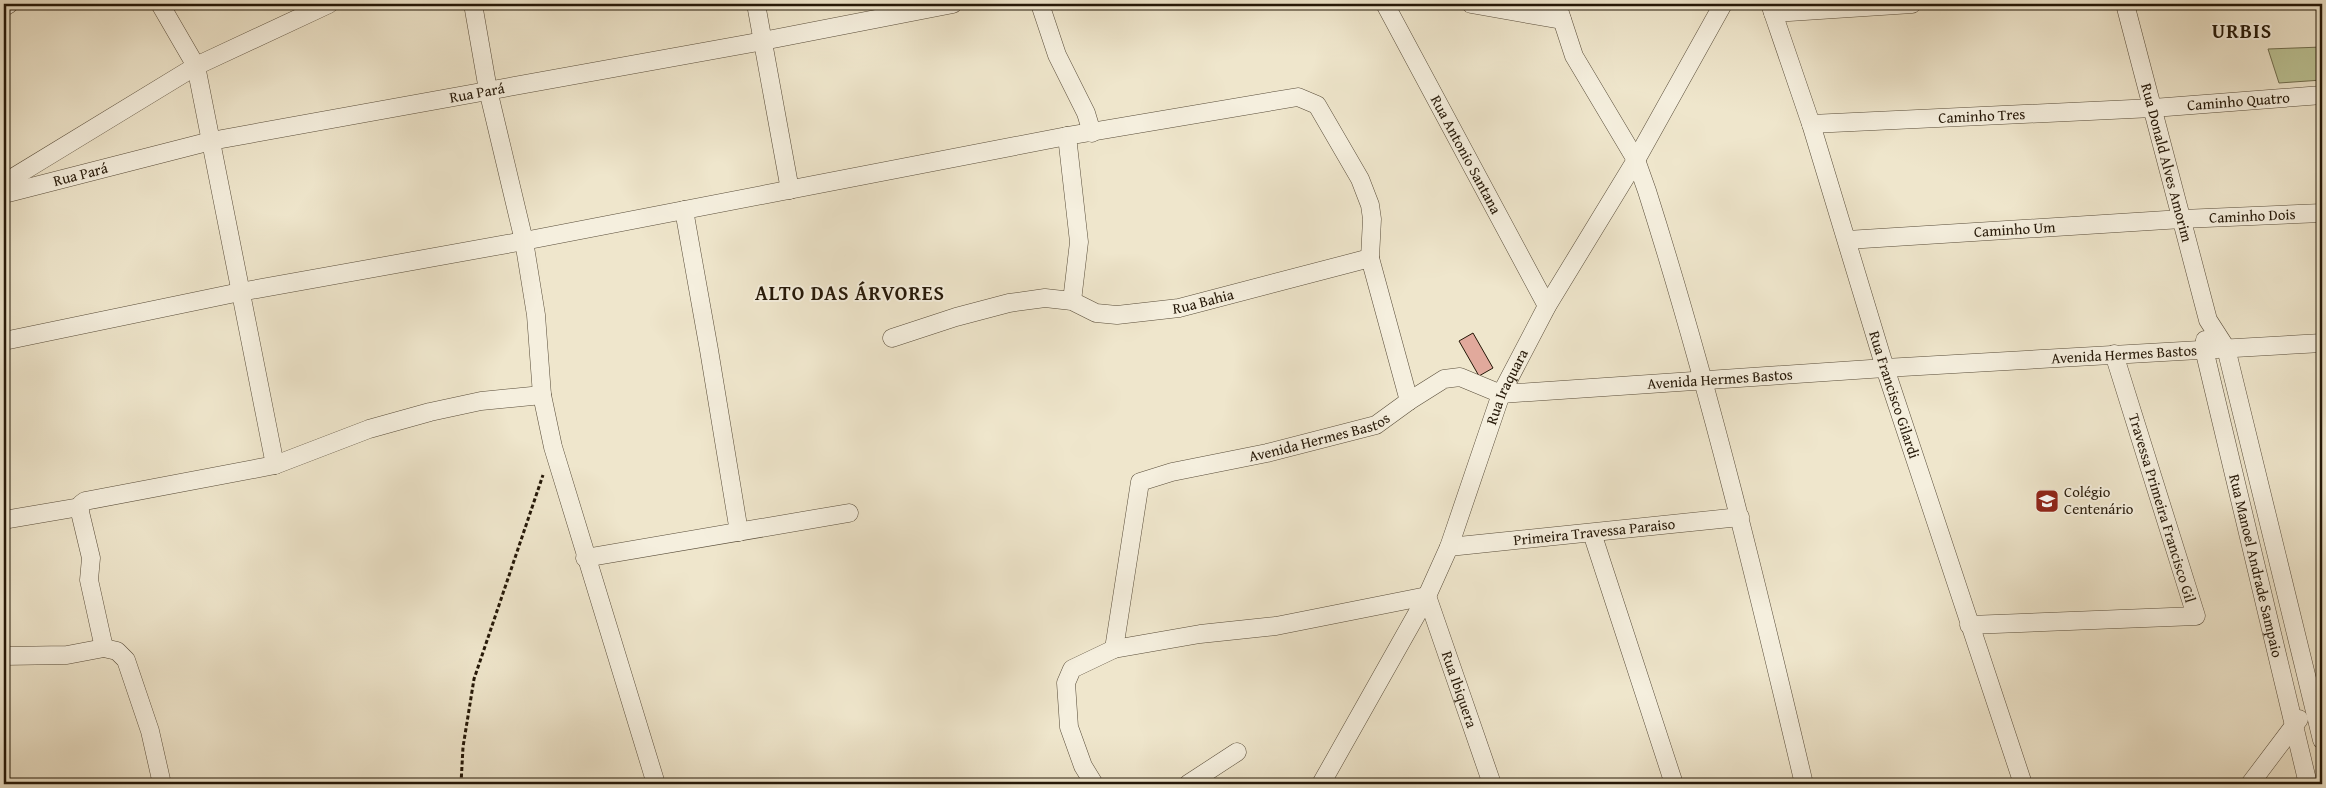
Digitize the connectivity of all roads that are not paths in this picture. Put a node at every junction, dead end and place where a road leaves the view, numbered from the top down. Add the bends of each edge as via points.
1 (9, 4) edge
2 (160, 4) edge
3 (329, 4) edge
4 (473, 4) edge
5 (756, 4) edge
6 (953, 4) edge
7 (1040, 4) edge
8 (1384, 4) edge
9 (1471, 4) edge
10 (1723, 4) edge
11 (1912, 4) edge
12 (2125, 4) edge
13 (4, 7) edge
14 (1772, 8) edge
15 (1559, 12) edge
16 (763, 41) junction
17 (196, 66) junction
18 (488, 90) junction
19 (2322, 95) edge
20 (2153, 108) junction
21 (1810, 124) junction
22 (1092, 133) junction
23 (1067, 136) junction
24 (211, 141) junction
25 (1636, 160) junction
26 (4, 183) edge
27 (790, 190) junction
28 (4, 194) edge
29 (684, 210) junction
30 (2322, 213) edge
31 (2182, 219) junction
32 (1847, 240) junction
33 (524, 241) junction
34 (1370, 258) junction
35 (240, 292) junction
36 (1072, 301) junction
37 (1547, 306) junction
38 (2208, 320) junction
39 (892, 338) dead end
40 (4, 341) edge
41 (2322, 343) edge
42 (2226, 348) junction
43 (2204, 349) junction
44 (2114, 354) junction
45 (1885, 368) junction
46 (1704, 379) junction
47 (1501, 394) junction
48 (542, 395) junction
49 (1409, 401) junction
50 (2249, 445) junction
51 (2227, 452) junction
52 (275, 465) junction
53 (80, 507) junction
54 (850, 513) dead end
55 (1740, 517) junction
56 (4, 520) edge
57 (739, 532) junction
58 (1592, 533) junction
59 (1449, 547) junction
60 (585, 558) junction
61 (1427, 596) junction
62 (1969, 625) junction
63 (104, 648) junction
64 (1114, 649) junction
65 (4, 656) edge
66 (2313, 701) junction
67 (2294, 726) junction
68 (2322, 740) edge
69 (1237, 752) dead end
70 (162, 784) edge
71 (656, 784) edge
72 (1094, 784) edge
73 (1188, 784) edge
74 (1321, 784) edge
75 (1492, 784) edge
76 (1674, 784) edge
77 (1804, 784) edge
78 (2023, 784) edge
79 (2250, 784) edge
80 (2308, 784) edge

1 - 13 street
2 - 17 street
3 - 17 street
4 - 18 street
5 - 16 street
6 - 16 street, Rua Pará
7 - 22 street via 1057,55
8 - 37 street, Rua Antonio Santana
9 - 15 street
10 - 25 street, Rua Iraquara
11 - 14 street
12 - 20 street, Rua Donald Alves Amorim
14 - 21 street, Rua Francisco Gilardi
15 - 25 street via 1574,56
16 - 18 street, Rua Pará
16 - 27 street
17 - 24 street
17 - 26 street
18 - 24 street, Rua Pará
18 - 33 street
19 - 20 street, Caminho Quatro
20 - 21 street, Caminho Tres
20 - 31 street, Rua Donald Alves Amorim
21 - 32 street, Rua Francisco Gilardi
22 - 23 street
22 - 34 street via 1292,98 1305,99 1317,105 1360,179 1372,219
23 - 27 street
23 - 36 street via 1079,242
24 - 28 street, Rua Pará
24 - 35 street
25 - 37 street, Rua Iraquara
25 - 46 street
27 - 29 street
29 - 33 street
29 - 57 street
30 - 31 street, Caminho Dois
31 - 32 street, Caminho Um
31 - 38 street, Rua Donald Alves Amorim
32 - 45 street, Rua Francisco Gilardi
33 - 35 street
33 - 48 street via 536,315
34 - 36 street, Rua Bahia via 1179,308 1145,313 1096,313
34 - 49 street
35 - 40 street
35 - 52 street
36 - 39 street, Rua Bahia via 1045,298 1009,303
37 - 47 street, Rua Iraquara
38 - 42 street, Rua Donald Alves Amorim
38 - 43 street, Rua Donald Alves Amorim
41 - 42 street, Avenida Hermes Bastos
42 - 43 street, Avenida Hermes Bastos
42 - 50 street, Rua Manoel Andrade Sampaio
43 - 44 street, Avenida Hermes Bastos
43 - 51 street, Rua Manoel Andrade Sampaio
44 - 45 street, Avenida Hermes Bastos
44 - 62 street, Travessa Primeira Francisco Gil via 2196,616
45 - 46 street, Avenida Hermes Bastos
45 - 62 street, Rua Francisco Gilardi
46 - 47 street, Avenida Hermes Bastos
46 - 55 street
47 - 49 street, Avenida Hermes Bastos via 1460,377 1444,379
47 - 59 street, Rua Iraquara
48 - 52 street via 481,401 430,412 369,429
48 - 60 street via 553,447
49 - 64 street, Avenida Hermes Bastos via 1376,425 1140,482
50 - 51 street
50 - 66 street, Rua Manoel Andrade Sampaio
51 - 67 street, Rua Manoel Andrade Sampaio
52 - 53 street via 90,499
53 - 56 street
53 - 63 street via 92,558 89,580
54 - 57 street
55 - 58 street, Primeira Travessa Paraiso
55 - 77 street
57 - 60 street
58 - 59 street, Primeira Travessa Paraiso
58 - 76 street
59 - 61 street, Rua Iraquara
60 - 71 street
61 - 64 street via 1276,626 1200,634
61 - 74 street, Rua Iraquara
61 - 75 street, Rua Ibiquera
62 - 78 street, Rua Francisco Gilardi
63 - 65 street via 67,655
63 - 70 street via 117,651 126,660 150,731
64 - 72 street via 1072,669 1066,683 1070,726 1083,766
66 - 67 street
66 - 68 street, Rua Manoel Andrade Sampaio
67 - 79 street
67 - 80 street, Rua Manoel Andrade Sampaio
69 - 73 street

